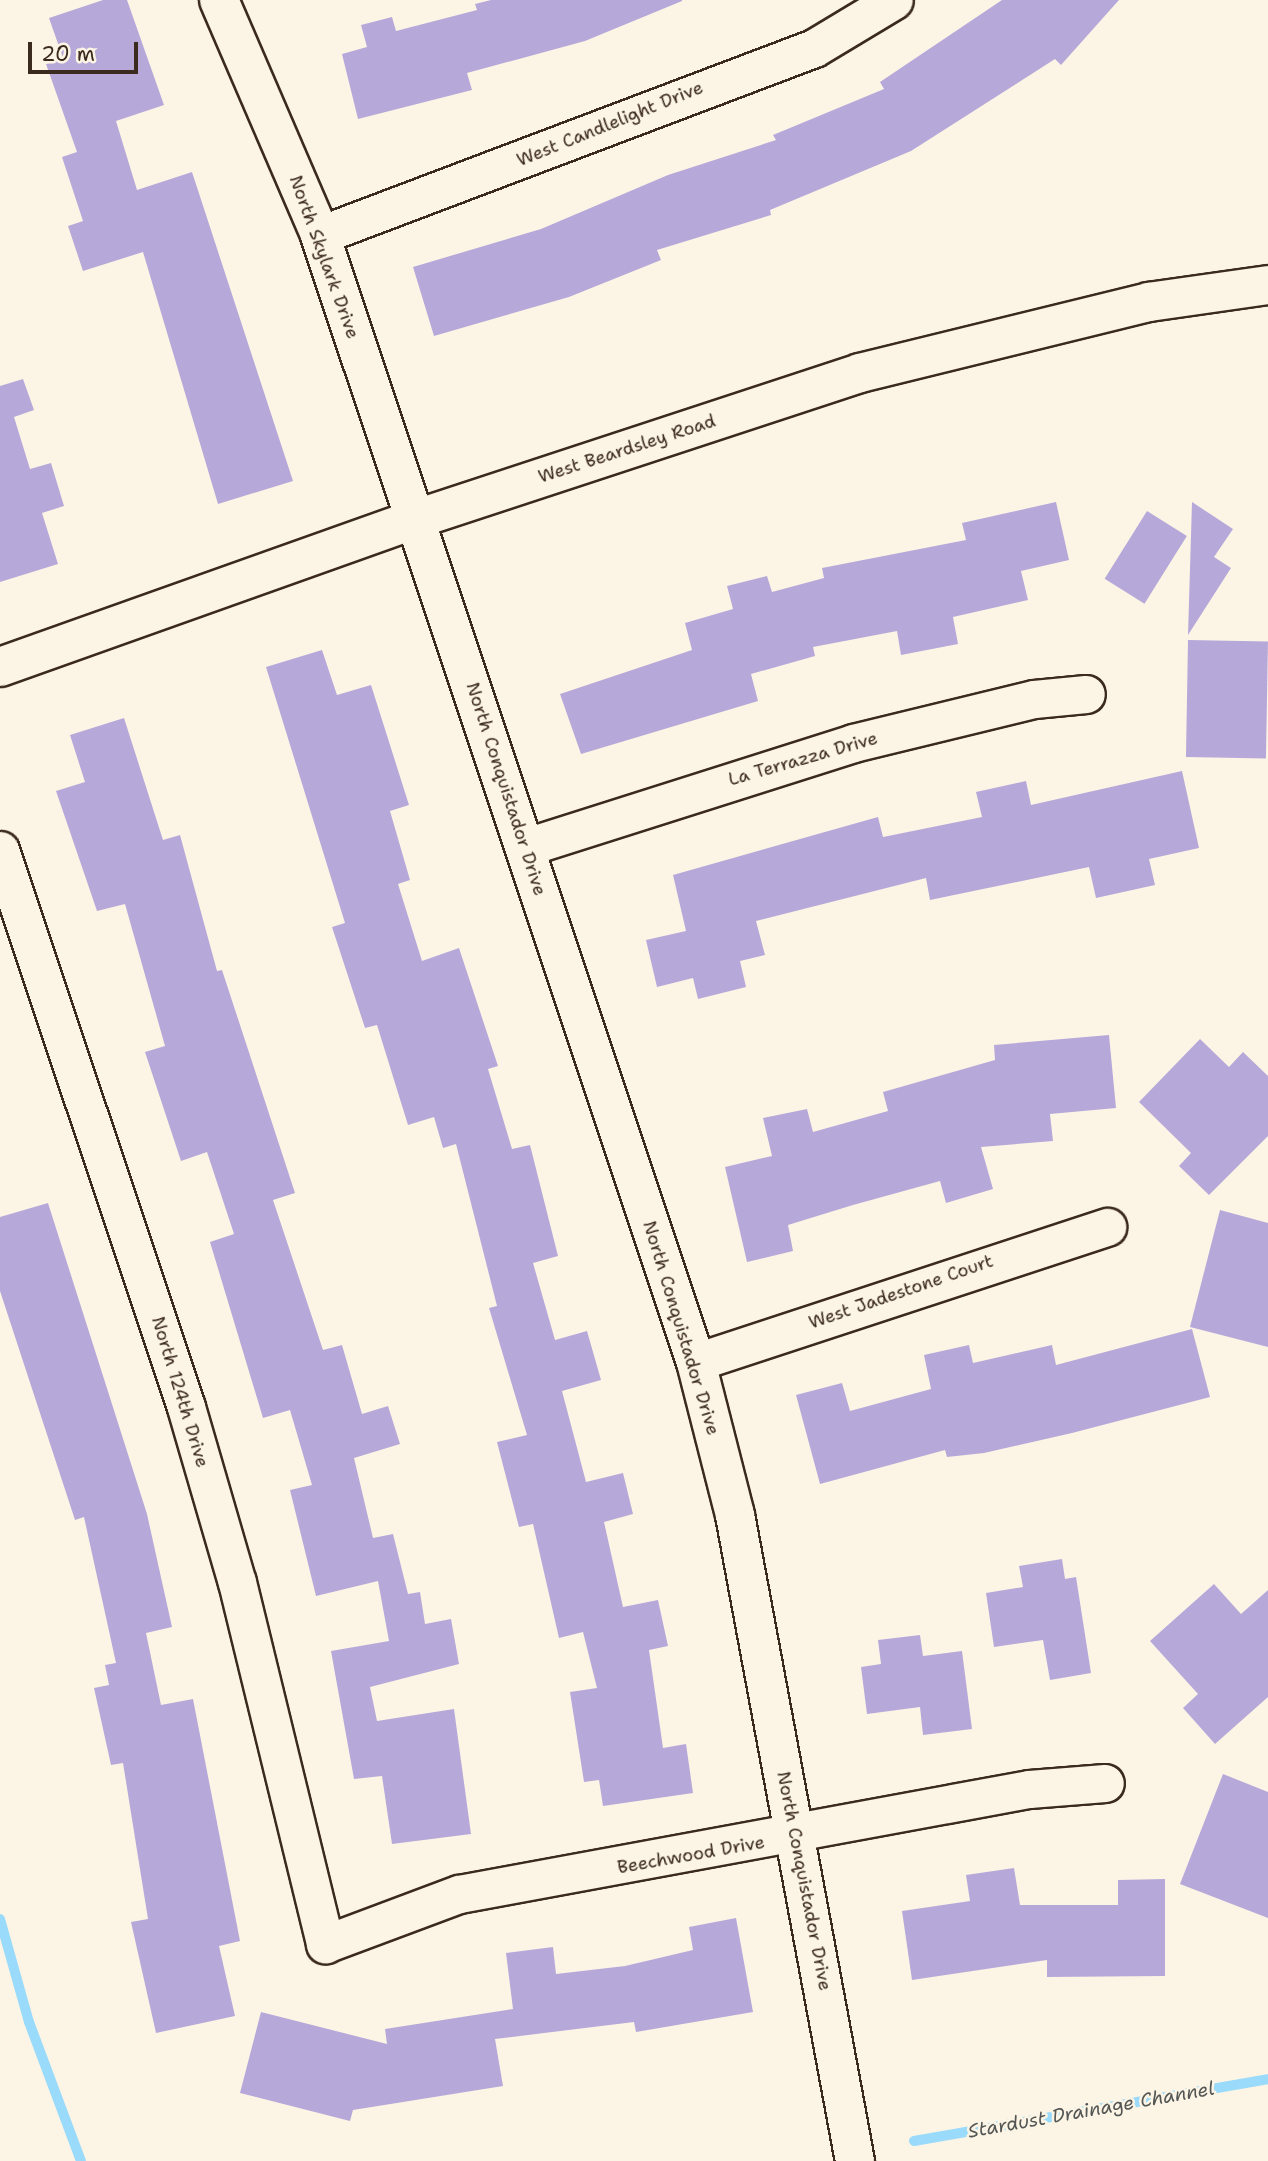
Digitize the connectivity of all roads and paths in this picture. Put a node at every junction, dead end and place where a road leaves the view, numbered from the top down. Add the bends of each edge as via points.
1 (219, 0) edge
2 (894, 0) edge
3 (320, 235) junction
4 (1268, 285) edge
5 (416, 519) junction
6 (0, 667) edge
7 (1086, 694) dead end
8 (526, 847) junction
9 (0, 850) edge
10 (1107, 1227) dead end
11 (696, 1363) junction
12 (1105, 1783) dead end
13 (796, 1837) junction
14 (325, 1944) joint
15 (855, 2161) edge

1 - 3 street, North Skylark Drive
2 - 3 street, West Candlelight Drive via 814,48
3 - 5 street, North Skylark Drive
4 - 5 street, West Beardsley Road via 1149,302 937,350
5 - 6 street, West Beardsley Road
5 - 8 street, North Conquistador Drive
7 - 8 street, La Terrazza Drive via 1034,699 853,743
8 - 11 street, North Conquistador Drive
9 - 14 street, North 124th Drive via 186,1406 237,1582
10 - 11 street, West Jadestone Court
11 - 13 street, North Conquistador Drive via 735,1515
12 - 13 street, Beechwood Drive via 1029,1789
13 - 14 street, Beechwood Drive via 459,1894
13 - 15 street, North Conquistador Drive

